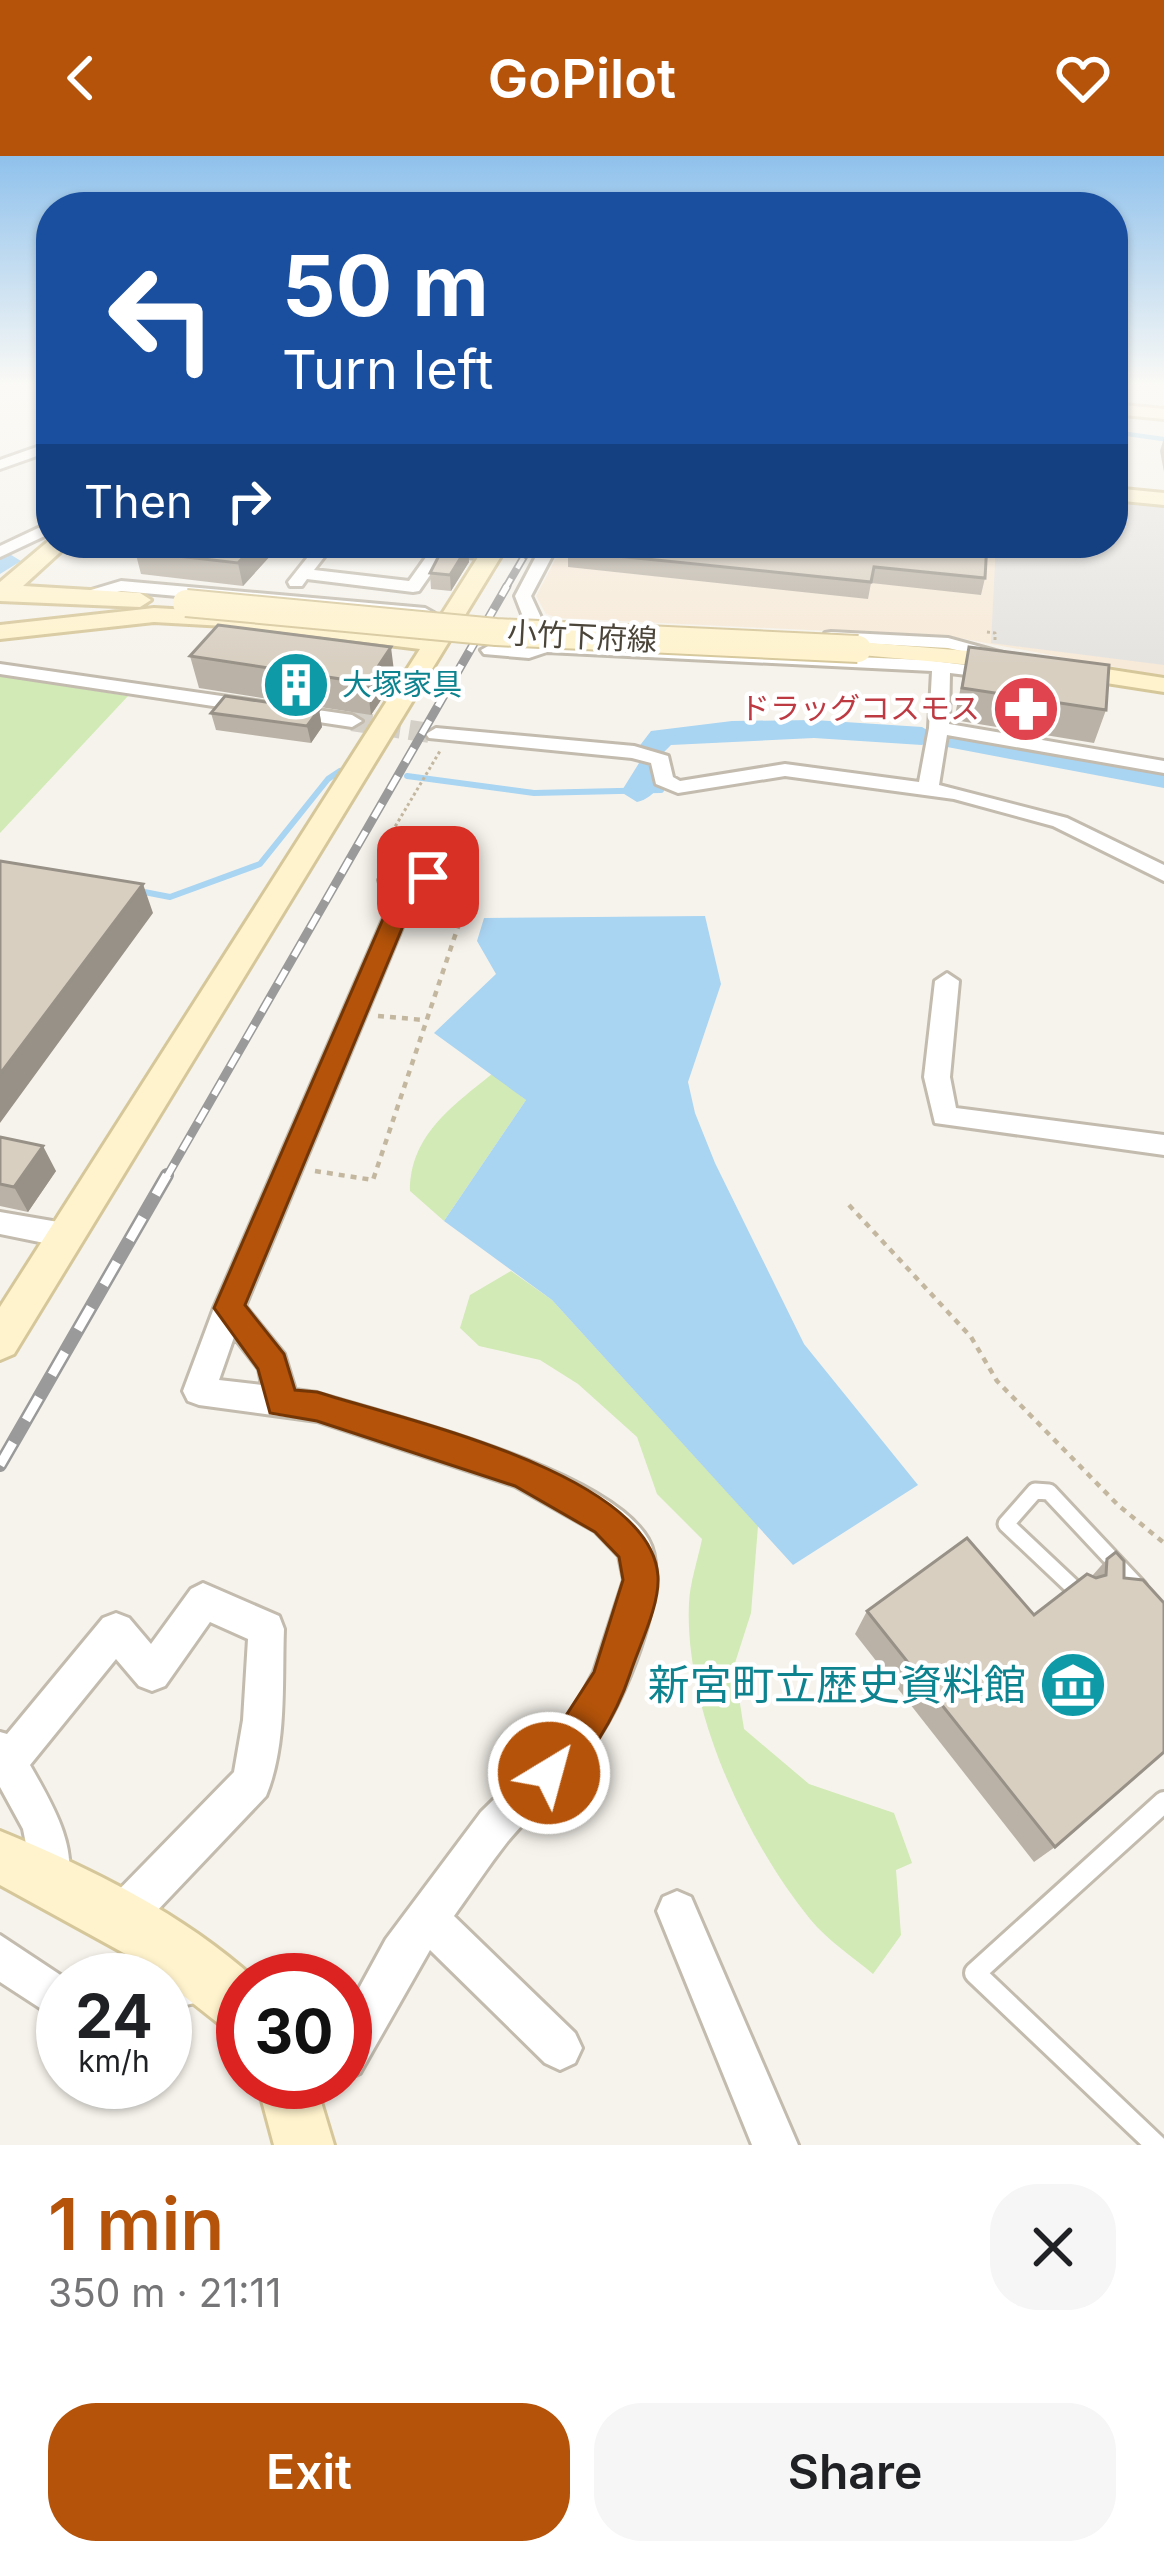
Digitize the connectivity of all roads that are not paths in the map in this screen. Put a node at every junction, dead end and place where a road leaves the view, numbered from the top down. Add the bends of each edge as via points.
1 (1128, 493) edge
2 (1164, 497) edge
3 (36, 534) edge
4 (0, 552) edge
5 (41, 558) edge
6 (315, 558) edge
7 (434, 558) edge
8 (488, 558) edge
9 (543, 558) edge
10 (303, 574) junction
11 (1, 592) edge
12 (79, 596) junction
13 (282, 598) junction
14 (453, 616) junction
15 (534, 622) junction
16 (0, 632) edge
17 (434, 644) junction
18 (548, 646) junction
19 (490, 650) dead end
20 (1016, 662) junction
21 (0, 669) edge
22 (941, 669) junction
23 (1118, 676) junction
24 (1164, 686) edge
25 (352, 721) tunnel mouth
26 (939, 728) junction
27 (442, 735) tunnel mouth
28 (1164, 767) edge
29 (928, 790) junction
30 (1164, 874) edge
31 (430, 881) road end
32 (947, 981) dead end
33 (1164, 1145) edge
34 (0, 1223) edge
35 (64, 1235) junction
36 (229, 1308) junction
37 (0, 1342) edge
38 (282, 1402) junction
39 (1077, 1591) edge
40 (1111, 1594) edge
41 (4, 1756) edge
42 (1164, 1802) edge
43 (0, 1858) edge
44 (50, 1880) junction
45 (677, 1911) dead end
46 (120, 1919) junction
47 (430, 1921) junction
48 (0, 1956) edge
49 (36, 1982) edge
50 (207, 1992) edge
51 (372, 2008) edge
52 (560, 2048) dead end
53 (775, 2145) edge
54 (1156, 2145) edge

1 - 2 street
3 - 4 street
5 - 11 street
6 - 10 street
7 - 10 street via 413,587
8 - 14 street
9 - 15 street via 523,596
10 - 13 street
11 - 12 street, 小竹下府線
12 - 13 street via 122,586
12 - 20 street, 小竹下府線, bridge via 496,632
13 - 14 street
14 - 17 street
15 - 18 street via 534,639
15 - 20 street via 948,643
16 - 17 street via 180,616
17 - 35 street
18 - 19 street
18 - 22 street
20 - 23 street, 小竹下府線
21 - 25 street
22 - 23 street
22 - 26 street
23 - 24 street, 小竹下府線
26 - 28 street
26 - 29 street
27 - 29 street via 634,752 661,760 663,780 678,787 785,770
29 - 30 street via 1028,810
31 - 36 street via 423,892 405,884
32 - 33 street via 938,1077 944,1116
34 - 35 street
35 - 37 street
36 - 38 street via 273,1364
36 - 38 street via 199,1390
38 - 47 street via 524,1473 607,1520 635,1548 641,1580 590,1718 495,1826
39 - 40 lane via 1006,1524 1035,1491 1048,1492 1146,1595
41 - 44 street via 42,1824
41 - 46 street via 116,1631 152,1673 203,1601 266,1629 252,1782
42 - 54 lane via 975,1973
43 - 44 street
44 - 46 street
45 - 53 street
46 - 50 street
47 - 51 street
47 - 52 street
48 - 49 street

